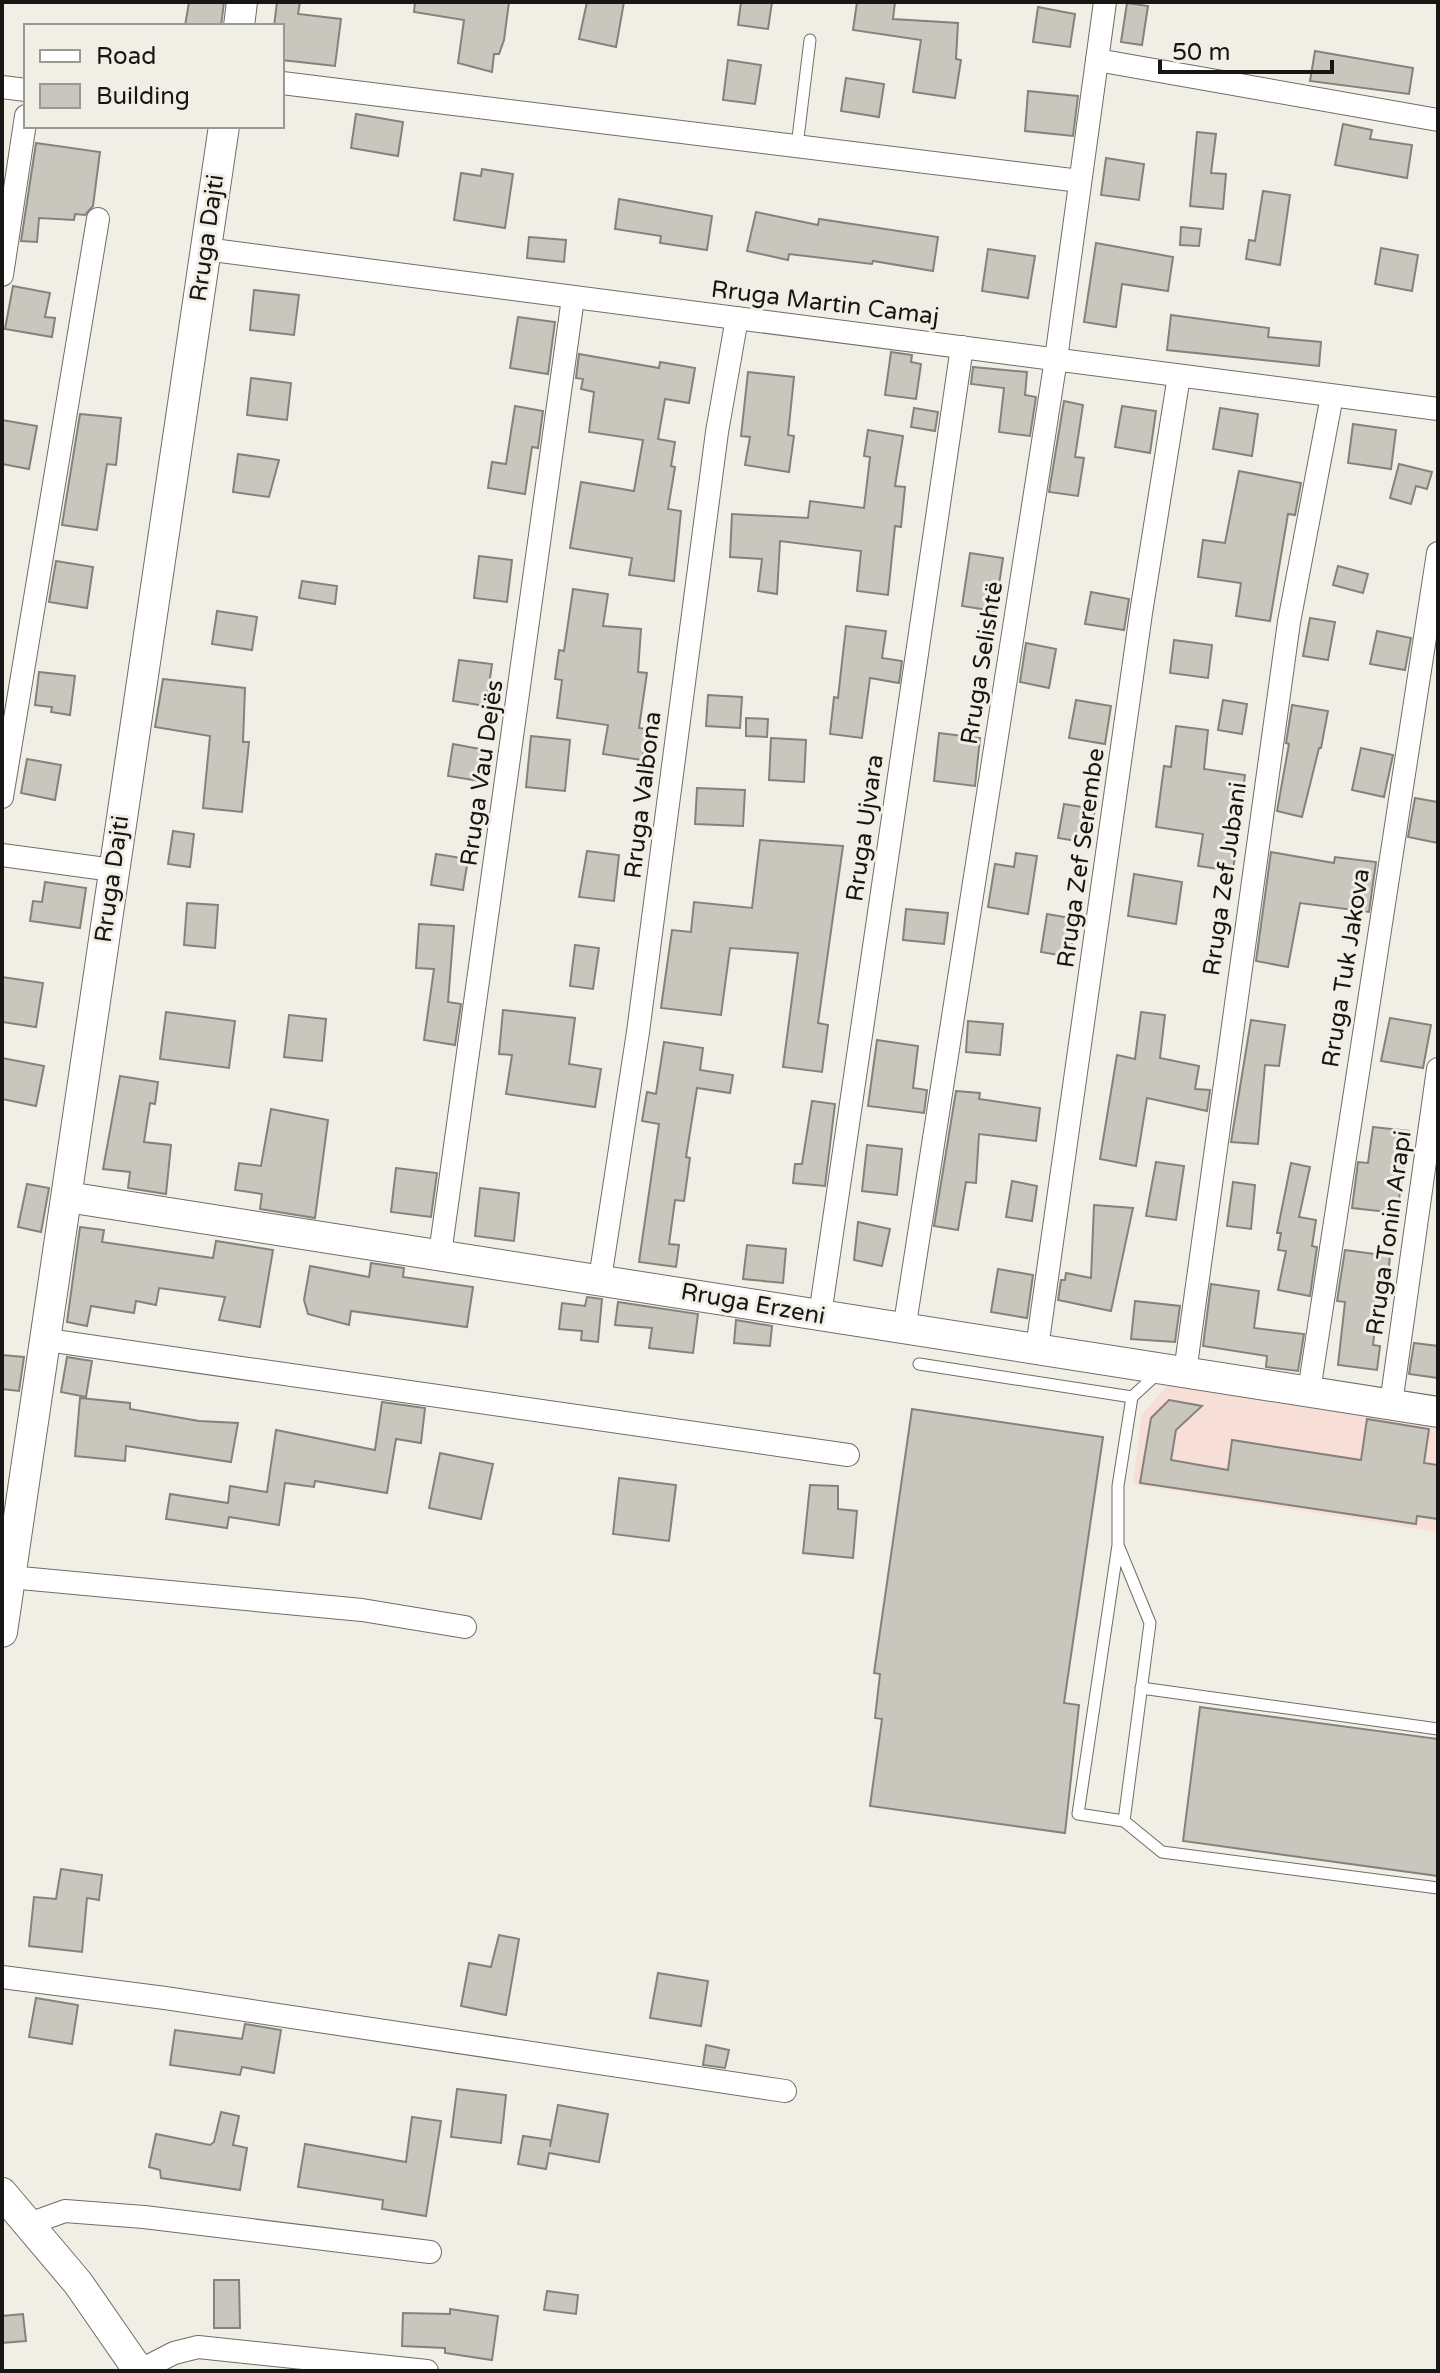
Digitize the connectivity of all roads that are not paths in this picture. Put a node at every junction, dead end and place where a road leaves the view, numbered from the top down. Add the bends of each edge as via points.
1 (242, 2) edge
2 (1105, 2) edge
3 (239, 24) edge
4 (810, 40) dead end
5 (1097, 60) junction
6 (284, 83) edge
7 (2, 87) edge
8 (24, 90) edge
9 (1438, 120) edge
10 (24, 128) edge
11 (224, 128) edge
12 (797, 146) junction
13 (1080, 181) junction
14 (98, 219) dead end
15 (205, 249) junction
16 (2, 275) edge
17 (573, 298) junction
18 (737, 318) junction
19 (962, 347) junction
20 (1056, 359) junction
21 (1179, 376) junction
22 (1332, 396) junction
23 (1438, 409) edge
24 (1438, 553) edge
25 (2, 797) edge
26 (2, 855) edge
27 (113, 870) junction
28 (1438, 1069) edge
29 (67, 1197) junction
30 (440, 1254) junction
31 (600, 1279) junction
32 (820, 1315) junction
33 (904, 1330) junction
34 (47, 1340) junction
35 (1037, 1348) junction
36 (919, 1364) dead end
37 (1174, 1370) junction
38 (1309, 1391) junction
39 (1132, 1397) junction
40 (1391, 1404) junction
41 (1438, 1412) edge
42 (848, 1455) dead end
43 (1118, 1545) junction
44 (10, 1577) junction
45 (465, 1627) dead end
46 (2, 1632) edge
47 (1141, 1688) junction
48 (1438, 1729) edge
49 (1124, 1821) junction
50 (1438, 1888) edge
51 (2, 1977) edge
52 (785, 2091) dead end
53 (2, 2193) edge
54 (29, 2224) junction
55 (430, 2252) dead end
56 (139, 2371) edge
57 (427, 2371) edge

1 - 3 street
2 - 5 street, Rruga Selishtë
4 - 12 lane
5 - 9 street
5 - 13 street, Rruga Selishtë
6 - 12 street
7 - 8 street
10 - 16 street
11 - 15 street, Rruga Dajti
12 - 13 street
13 - 20 street, Rruga Selishtë
14 - 25 street
15 - 17 street, Rruga Martin Camaj
15 - 27 street, Rruga Dajti
17 - 18 street, Rruga Martin Camaj
17 - 30 street, Rruga Vau Dejës
18 - 19 street, Rruga Martin Camaj
18 - 31 street, Rruga Valbona
19 - 20 street, Rruga Martin Camaj
19 - 32 street, Rruga Ujvara
20 - 21 street, Rruga Martin Camaj
20 - 33 street, Rruga Selishtë
21 - 22 street, Rruga Martin Camaj
21 - 35 street, Rruga Zef Serembe
22 - 23 street, Rruga Martin Camaj
22 - 37 street, Rruga Zef Jubani via 1286,637
24 - 38 street, Rruga Tuk Jakova
26 - 27 street
27 - 29 street, Rruga Dajti
28 - 40 street, Rruga Tonin Arapi
29 - 30 street, Rruga Erzeni
29 - 34 street, Rruga Dajti
30 - 31 street, Rruga Erzeni
31 - 32 street, Rruga Erzeni
32 - 33 street, Rruga Erzeni
33 - 35 street, Rruga Erzeni
34 - 42 street
34 - 44 street, Rruga Dajti
35 - 37 street, Rruga Erzeni
36 - 39 lane
37 - 38 street, Rruga Erzeni
37 - 39 lane
38 - 40 street, Rruga Erzeni
39 - 43 lane via 1118,1486
40 - 41 street, Rruga Erzeni
43 - 47 lane via 1150,1623
43 - 49 lane via 1078,1814
44 - 45 street via 362,1610
44 - 46 street, Rruga Dajti
47 - 48 lane
47 - 49 lane
49 - 50 lane via 1162,1852
51 - 52 street
53 - 54 street
54 - 55 street via 65,2211
54 - 56 street via 110,2325
56 - 57 street via 198,2347

